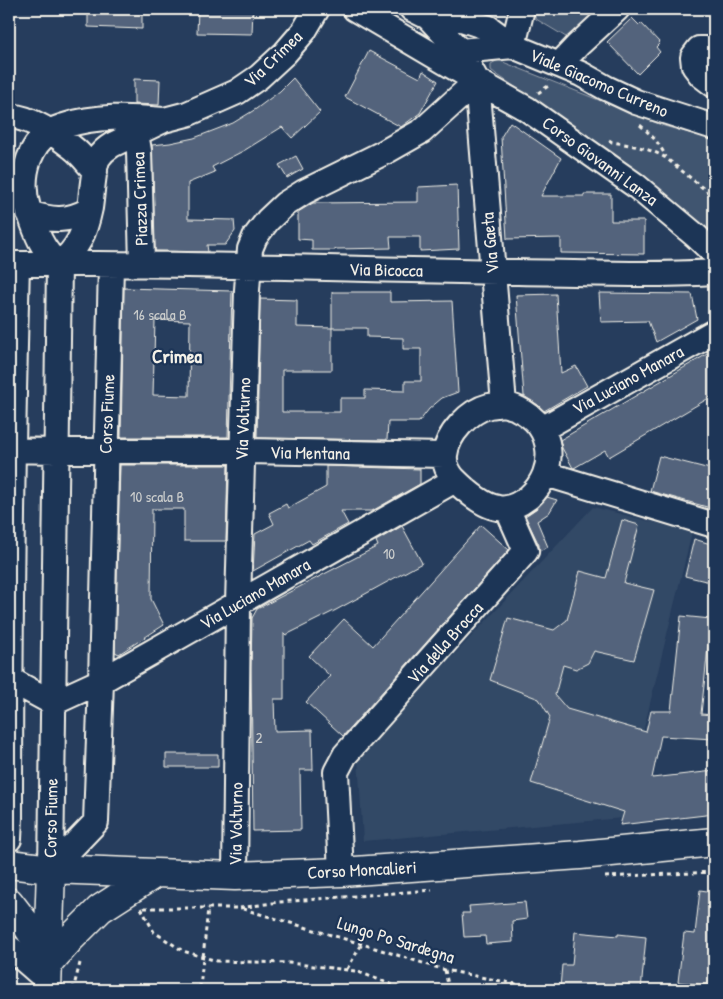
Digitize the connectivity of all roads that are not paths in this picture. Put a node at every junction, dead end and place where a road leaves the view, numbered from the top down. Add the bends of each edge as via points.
1 (317, 9) edge
2 (355, 9) edge
3 (522, 9) edge
4 (617, 9) edge
5 (420, 13) edge
6 (462, 13) edge
7 (513, 46) junction
8 (422, 50) junction
9 (460, 51) junction
10 (714, 53) edge
11 (558, 73) junction
12 (477, 81) junction
13 (714, 85) edge
14 (9, 116) edge
15 (164, 120) junction
16 (714, 127) edge
17 (50, 132) junction
18 (136, 133) junction
19 (17, 161) edge
20 (95, 172) junction
21 (89, 210) junction
22 (30, 213) junction
23 (714, 253) edge
24 (13, 264) edge
25 (58, 264) junction
26 (142, 264) junction
27 (111, 265) junction
28 (248, 267) junction
29 (493, 272) junction
30 (714, 272) edge
31 (714, 332) edge
32 (504, 404) junction
33 (542, 429) junction
34 (11, 450) edge
35 (56, 451) junction
36 (106, 451) junction
37 (242, 451) junction
38 (444, 456) junction
39 (546, 474) junction
40 (455, 480) junction
41 (507, 508) junction
42 (714, 524) edge
43 (238, 603) junction
44 (9, 679) edge
45 (101, 681) junction
46 (53, 703) junction
47 (9, 839) edge
48 (714, 842) edge
49 (9, 864) edge
50 (50, 869) junction
51 (341, 872) junction
52 (156, 873) junction
53 (235, 876) junction
54 (9, 902) edge
55 (11, 944) edge
56 (47, 974) edge

1 - 15 street, Via Crimea via 304,31 259,77 237,92 188,114
2 - 8 street, Corso Giovanni Lanza
3 - 7 street
4 - 11 street via 578,45
5 - 6 street, Viale Giacomo Curreno via 456,17
5 - 9 street
6 - 7 street, Viale Giacomo Curreno
7 - 9 street, Viale Giacomo Curreno
7 - 11 street, Viale Giacomo Curreno
8 - 9 street, Viale Giacomo Curreno
8 - 12 street, Corso Giovanni Lanza
9 - 12 street
10 - 13 street via 699,49 693,57 694,66
11 - 16 street, Viale Giacomo Curreno via 581,74 636,102
12 - 23 street, Corso Giovanni Lanza via 536,100
12 - 28 street, Via Volturno via 422,131 285,204 255,237
12 - 29 street, Via Gaeta
14 - 17 street
15 - 17 street via 89,119
15 - 18 street, Piazza Crimea
17 - 19 street via 32,153
17 - 20 street via 74,149
18 - 20 street, Piazza Crimea via 105,150 98,159
18 - 26 street, Piazza Crimea
19 - 22 street
20 - 21 street, Piazza Crimea
21 - 22 street via 68,219 56,220
21 - 25 street, Piazza Crimea via 77,245
22 - 25 street via 44,249
24 - 25 street, Via Bicocca
24 - 34 street
25 - 27 street, Via Bicocca
25 - 35 street, Corso Fiume
26 - 27 street, Via Bicocca
26 - 28 street, Via Bicocca
27 - 36 street, Corso Fiume
28 - 29 street, Via Bicocca
28 - 37 street, Via Volturno
29 - 30 street, Via Bicocca
29 - 32 street, Via Gaeta
31 - 33 street, Via Luciano Manara
32 - 33 street via 519,409
32 - 38 street via 488,406 473,413 448,442
33 - 39 street via 548,446
34 - 35 street, Via Mentana
34 - 44 street
35 - 36 street, Via Mentana
35 - 46 street, Corso Fiume
36 - 37 street, Via Mentana
36 - 45 street, Corso Fiume
37 - 38 street, Via Mentana
37 - 43 street, Via Volturno
38 - 40 street via 449,473
39 - 41 street via 537,490 522,503
39 - 42 street
40 - 41 street via 483,503
40 - 43 street, Via Luciano Manara
41 - 51 street, Via della Brocca via 526,551 345,755 336,772
43 - 45 street, Via Luciano Manara
43 - 53 street, Via Volturno
44 - 46 street
44 - 47 street
45 - 46 street, Via Luciano Manara
45 - 50 street, Corso Fiume via 96,822
46 - 50 street, Corso Fiume
48 - 51 main road, Corso Moncalieri
49 - 50 main road, Corso Moncalieri
50 - 52 main road, Corso Moncalieri
50 - 56 main road
51 - 53 main road, Corso Moncalieri
52 - 53 main road, Corso Moncalieri
52 - 56 main road via 100,909 72,937
54 - 56 main road via 26,924
55 - 56 street

